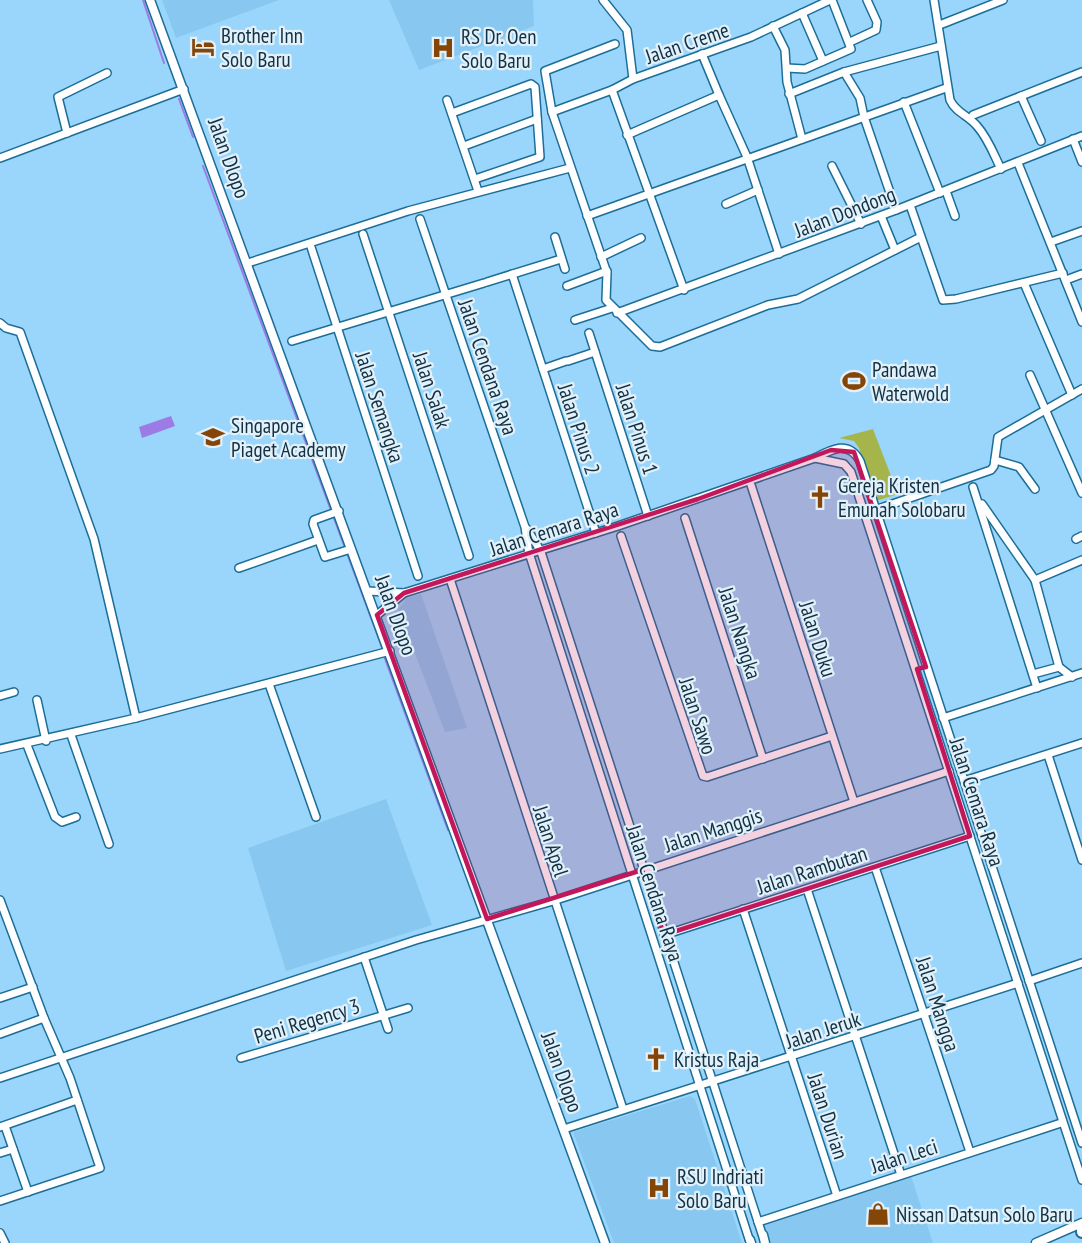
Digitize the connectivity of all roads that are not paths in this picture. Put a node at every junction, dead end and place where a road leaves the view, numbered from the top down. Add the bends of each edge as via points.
1 (150, 0) edge
2 (603, 0) edge
3 (831, 0) edge
4 (867, 0) edge
5 (934, 0) edge
6 (1003, 0) edge
7 (802, 13) junction
8 (942, 24) dead end
9 (773, 26) junction
10 (850, 42) junction
11 (615, 44) dead end
12 (941, 46) junction
13 (702, 54) junction
14 (823, 61) junction
15 (787, 68) junction
16 (844, 72) junction
17 (1082, 72) edge
18 (108, 73) dead end
19 (633, 79) junction
20 (946, 88) junction
21 (180, 90) junction
22 (612, 90) junction
23 (789, 94) junction
24 (719, 95) junction
25 (1021, 96) junction
26 (447, 100) dead end
27 (904, 102) junction
28 (552, 112) junction
29 (452, 113) junction
30 (973, 115) dead end
31 (864, 117) junction
32 (537, 119) junction
33 (68, 133) junction
34 (627, 135) junction
35 (1082, 136) edge
36 (802, 139) junction
37 (1073, 139) junction
38 (1041, 141) dead end
39 (464, 146) junction
40 (747, 157) junction
41 (0, 158) edge
42 (1082, 162) edge
43 (1018, 163) junction
44 (832, 166) dead end
45 (570, 168) junction
46 (1001, 170) junction
47 (475, 179) junction
48 (758, 190) junction
49 (478, 191) junction
50 (943, 192) junction
51 (649, 194) junction
52 (726, 204) dead end
53 (910, 205) junction
54 (896, 210) junction
55 (587, 216) junction
56 (881, 216) junction
57 (955, 216) dead end
58 (420, 219) dead end
59 (861, 224) junction
60 (1082, 231) edge
61 (363, 234) dead end
62 (555, 237) dead end
63 (641, 238) dead end
64 (919, 238) junction
65 (1051, 242) junction
66 (310, 247) dead end
67 (895, 250) junction
68 (779, 254) junction
69 (601, 256) junction
70 (561, 259) junction
71 (248, 263) junction
72 (565, 269) dead end
73 (607, 271) junction
74 (512, 274) junction
75 (1082, 274) edge
76 (1064, 277) junction
77 (1024, 283) junction
78 (567, 286) dead end
79 (684, 290) junction
80 (446, 294) junction
81 (388, 311) junction
82 (615, 311) junction
83 (575, 320) dead end
84 (1082, 322) edge
85 (0, 323) edge
86 (337, 328) junction
87 (589, 333) dead end
88 (292, 341) dead end
89 (595, 352) junction
90 (543, 369) junction
91 (1030, 375) dead end
92 (1082, 389) edge
93 (1072, 395) junction
94 (1045, 412) junction
95 (815, 458) junction
96 (995, 460) junction
97 (752, 485) dead end
98 (973, 487) dead end
99 (1035, 489) dead end
100 (1082, 493) edge
101 (977, 497) junction
102 (872, 501) junction
103 (861, 504) junction
104 (875, 510) junction
105 (334, 512) junction
106 (648, 516) junction
107 (685, 518) dead end
108 (525, 527) junction
109 (596, 533) junction
110 (621, 536) dead end
111 (318, 540) junction
112 (347, 550) junction
113 (540, 551) junction
114 (529, 555) junction
115 (469, 556) dead end
116 (1082, 561) edge
117 (239, 568) dead end
118 (418, 576) dead end
119 (1035, 580) junction
120 (451, 582) dead end
121 (368, 591) junction
122 (404, 593) junction
123 (377, 615) junction
124 (386, 652) junction
125 (926, 667) junction
126 (1059, 667) junction
127 (917, 669) junction
128 (1082, 673) edge
129 (1033, 674) junction
130 (1072, 677) junction
131 (269, 684) junction
132 (1037, 688) junction
133 (14, 692) dead end
134 (0, 696) edge
135 (37, 700) dead end
136 (590, 709) junction
137 (580, 712) junction
138 (136, 718) junction
139 (943, 718) junction
140 (71, 735) junction
141 (832, 736) junction
142 (46, 741) junction
143 (1082, 743) edge
144 (27, 745) junction
145 (0, 749) edge
146 (1048, 755) junction
147 (763, 759) junction
148 (949, 771) junction
149 (964, 781) junction
150 (854, 802) junction
151 (316, 817) dead end
152 (76, 818) dead end
153 (970, 836) junction
154 (110, 844) dead end
155 (1082, 860) edge
156 (875, 867) junction
157 (993, 868) junction
158 (642, 870) junction
159 (982, 871) junction
160 (632, 874) junction
161 (807, 889) junction
162 (0, 900) edge
163 (553, 901) junction
164 (743, 909) junction
165 (488, 919) junction
166 (664, 935) junction
167 (364, 957) junction
168 (1082, 963) edge
169 (1029, 981) junction
170 (1018, 983) junction
171 (33, 987) junction
172 (0, 999) edge
173 (408, 1008) dead end
174 (383, 1015) junction
175 (925, 1015) junction
176 (44, 1018) junction
177 (388, 1029) dead end
178 (0, 1035) edge
179 (854, 1038) junction
180 (241, 1058) dead end
181 (792, 1058) junction
182 (62, 1059) junction
183 (0, 1078) edge
184 (712, 1082) junction
185 (699, 1086) junction
186 (77, 1100) junction
187 (623, 1109) junction
188 (1061, 1123) dead end
189 (2, 1126) edge
190 (567, 1128) dead end
191 (1082, 1143) edge
192 (13, 1149) junction
193 (970, 1152) junction
194 (0, 1153) edge
195 (901, 1175) junction
196 (1082, 1180) edge
197 (28, 1192) junction
198 (837, 1196) junction
199 (0, 1201) edge
200 (758, 1222) junction
201 (1082, 1225) edge
202 (1082, 1232) edge
203 (763, 1238) edge
204 (750, 1241) edge
205 (605, 1243) edge
206 (1036, 1243) edge

1 - 21 street, Jalan Dlopo
2 - 19 street via 627,30
3 - 7 street, Jalan Creme
3 - 10 street
4 - 10 street via 877,22 876,30
5 - 12 street
6 - 8 street
7 - 9 street, Jalan Creme
7 - 14 street
9 - 13 street, Jalan Creme
9 - 15 street via 785,50
10 - 14 street via 850,50
11 - 28 street via 545,71
12 - 16 street
12 - 20 street
13 - 19 street, Jalan Creme
13 - 24 street
14 - 15 street via 805,69
15 - 23 street
16 - 23 street
16 - 31 street via 860,98
17 - 25 street
18 - 33 street via 58,97
19 - 22 street, Jalan Creme
20 - 27 street
20 - 46 street via 955,110 978,127
21 - 33 street
21 - 71 street, Jalan Dlopo
22 - 28 street, Jalan Creme
22 - 34 street
23 - 36 street
24 - 34 street
24 - 40 street
25 - 30 street
25 - 38 street
26 - 29 street
27 - 31 street
27 - 50 street
28 - 45 street
29 - 32 street via 532,84
29 - 39 street
31 - 36 street
31 - 54 street
32 - 39 street
32 - 47 street via 540,157
33 - 41 street
34 - 51 street
35 - 37 street, Jalan Dondong
36 - 40 street
37 - 42 street
37 - 43 street, Jalan Dondong
39 - 47 street
40 - 48 street
40 - 51 street
43 - 46 street, Jalan Dondong
43 - 65 street
44 - 59 street
45 - 49 street
45 - 55 street
46 - 50 street, Jalan Dondong
47 - 49 street
48 - 52 street
48 - 68 street
49 - 71 street
50 - 53 street, Jalan Dondong
50 - 57 street
51 - 55 street
51 - 79 street
53 - 54 street, Jalan Dondong
53 - 64 street
54 - 56 street, Jalan Dondong
55 - 69 street
56 - 59 street, Jalan Dondong
56 - 67 street
58 - 80 street, Jalan Cendana Raya
59 - 68 street, Jalan Dondong
60 - 65 street
61 - 81 street, Jalan Salak
62 - 70 street
63 - 69 street
64 - 67 street
64 - 77 street via 943,300
65 - 76 street
66 - 86 street, Jalan Semangka
67 - 82 street via 798,299 768,305 660,346 649,344
68 - 79 street, Jalan Dondong
69 - 73 street
70 - 72 street
70 - 74 street
71 - 105 street, Jalan Dlopo
73 - 78 street
73 - 82 street via 605,297
74 - 80 street
74 - 90 street, Jalan Pinus 2
75 - 76 street
76 - 77 street
76 - 84 street
77 - 93 street
79 - 82 street, Jalan Dondong
80 - 81 street
80 - 108 street, Jalan Cendana Raya
81 - 86 street
81 - 115 street, Jalan Salak
82 - 83 street, Jalan Dondong
85 - 138 street via 20,332 40,382 94,539
86 - 88 street
86 - 118 street, Jalan Semangka
87 - 89 street, Jalan Pinus 1
89 - 90 street, Jalan Pinus 2
89 - 106 street, Jalan Pinus 1
90 - 109 street, Jalan Pinus 2
91 - 94 street
92 - 93 street
93 - 94 street
94 - 96 street via 998,437
94 - 100 street
95 - 102 street, Jalan Cemara Raya via 838,448 854,452
95 - 103 street, Jalan Cemara Raya via 848,467
95 - 106 street, Jalan Cemara Raya
96 - 99 street via 1019,466
96 - 104 street via 989,471
97 - 141 street, Jalan Duku
98 - 101 street
101 - 119 street
101 - 129 street
102 - 103 street
102 - 104 street, Jalan Cemara Raya
103 - 127 street, Jalan Cemara Raya
104 - 125 street, Jalan Cemara Raya
105 - 111 street via 313,521
105 - 112 street, Jalan Dlopo
106 - 109 street, Jalan Cemara Raya
107 - 147 street, Jalan Nangka
108 - 113 street, Jalan Cendana Raya
108 - 114 street, Jalan Cendana Raya
109 - 113 street, Jalan Cemara Raya
110 - 147 street, Jalan Sawo via 700,774 707,777
111 - 112 street via 325,556
111 - 117 street
112 - 121 street, Jalan Dlopo
113 - 114 street, Jalan Cemara Raya
113 - 136 street, Jalan Cendana Raya
114 - 122 street, Jalan Cemara Raya
114 - 137 street, Jalan Cendana Raya
116 - 119 street
119 - 126 street
120 - 163 street, Jalan Apel
121 - 122 street
121 - 123 street, Jalan Dlopo
122 - 123 street
123 - 124 street, Jalan Dlopo
124 - 131 street
124 - 165 street, Jalan Dlopo
125 - 127 street
125 - 139 street, Jalan Cemara Raya
126 - 129 street
126 - 130 street
127 - 148 street, Jalan Cemara Raya
128 - 130 street
129 - 132 street
130 - 132 street
131 - 138 street
131 - 151 street
132 - 139 street
133 - 134 street
135 - 142 street
136 - 137 street
136 - 158 street, Jalan Cendana Raya
137 - 160 street, Jalan Cendana Raya
138 - 140 street
139 - 149 street, Jalan Cemara Raya
140 - 142 street
140 - 154 street
141 - 147 street, Jalan Sawo
141 - 150 street, Jalan Duku
142 - 144 street
143 - 146 street
144 - 145 street
144 - 152 street via 55,817 62,822
146 - 149 street
146 - 155 street
148 - 150 street, Jalan Manggis
148 - 153 street, Jalan Cemara Raya
149 - 157 street, Jalan Cemara Raya
150 - 158 street, Jalan Manggis
153 - 156 street, Jalan Rambutan
153 - 159 street, Jalan Cemara Raya
156 - 161 street, Jalan Rambutan
156 - 175 street, Jalan Mangga
157 - 159 street
157 - 169 street, Jalan Cemara Raya
158 - 160 street, Jalan Manggis
158 - 166 street, Jalan Cendana Raya
159 - 170 street, Jalan Cemara Raya
160 - 163 street, Jalan Manggis
160 - 185 street, Jalan Cendana Raya
161 - 164 street, Jalan Rambutan
161 - 179 street
162 - 171 street
163 - 165 street, Jalan Manggis
163 - 187 street, Jalan Apel
164 - 166 street, Jalan Rambutan
164 - 181 street, Jalan Durian
165 - 167 street, Jalan Manggis
165 - 205 street, Jalan Dlopo
166 - 184 street, Jalan Cendana Raya
167 - 174 street, Peni Regency 3
167 - 182 street, Jalan Manggis
168 - 169 street
169 - 191 street, Jalan Cemara Raya
170 - 175 street, Jalan Jeruk
170 - 196 street, Jalan Cemara Raya
171 - 172 street
171 - 176 street
173 - 174 street, Peni Regency 3
174 - 177 street, Peni Regency 3
174 - 180 street, Peni Regency 3
175 - 179 street, Jalan Jeruk
175 - 193 street, Jalan Mangga
176 - 178 street
176 - 182 street
179 - 181 street, Jalan Jeruk
179 - 195 street
181 - 184 street, Jalan Jeruk
181 - 198 street, Jalan Durian
182 - 183 street, Jalan Manggis
182 - 186 street
184 - 185 street, Jalan Jeruk
184 - 200 street, Jalan Cendana Raya
185 - 187 street, Jalan Jeruk
185 - 204 street, Jalan Cendana Raya
186 - 189 street
186 - 197 street via 100,1168
187 - 190 street, Jalan Jeruk
188 - 193 street, Jalan Leci
189 - 192 street
192 - 194 street
192 - 197 street
193 - 195 street, Jalan Leci
195 - 198 street, Jalan Leci
197 - 199 street
198 - 200 street, Jalan Leci
200 - 203 street, Jalan Cendana Raya
201 - 202 main road
201 - 206 street

